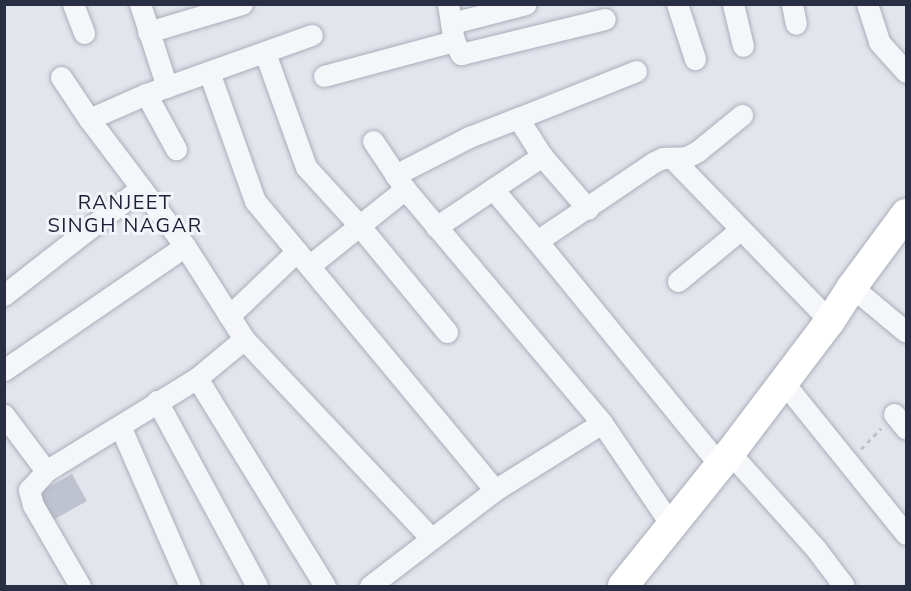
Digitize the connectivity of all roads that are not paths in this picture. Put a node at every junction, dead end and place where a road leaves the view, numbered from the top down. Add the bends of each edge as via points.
1 (73, 4) edge
2 (140, 4) edge
3 (242, 4) edge
4 (526, 4) edge
5 (677, 4) edge
6 (733, 4) edge
7 (867, 4) edge
8 (605, 19) dead end
9 (452, 23) edge
10 (148, 32) junction
11 (84, 33) dead end
12 (312, 35) dead end
13 (742, 46) dead end
14 (265, 53) junction
15 (695, 59) dead end
16 (636, 71) dead end
17 (209, 72) junction
18 (906, 72) edge
19 (324, 76) dead end
20 (61, 77) dead end
21 (167, 87) junction
22 (146, 94) junction
23 (742, 115) dead end
24 (518, 118) junction
25 (89, 119) junction
26 (373, 141) dead end
27 (176, 149) dead end
28 (542, 156) junction
29 (672, 158) junction
30 (400, 182) junction
31 (141, 188) junction
32 (493, 189) junction
33 (588, 208) junction
34 (906, 214) edge
35 (358, 224) junction
36 (436, 227) junction
37 (740, 230) junction
38 (537, 241) junction
39 (185, 246) junction
40 (303, 258) junction
41 (678, 281) dead end
42 (852, 287) junction
43 (4, 295) edge
44 (229, 316) junction
45 (830, 321) junction
46 (447, 332) dead end
47 (906, 333) edge
48 (244, 339) junction
49 (4, 370) edge
50 (197, 378) junction
51 (784, 383) junction
52 (157, 401) junction
53 (4, 415) edge
54 (602, 423) junction
55 (120, 426) junction
56 (725, 459) junction
57 (46, 471) junction
58 (495, 490) junction
59 (672, 526) junction
60 (906, 534) edge
61 (431, 538) junction
62 (81, 586) edge
63 (190, 586) edge
64 (257, 586) edge
65 (325, 586) edge
66 (370, 586) edge
67 (623, 586) edge
68 (844, 586) edge

1 - 11 street
2 - 10 street
3 - 10 street
4 - 9 street
5 - 15 street
6 - 13 street
7 - 18 street via 879,42
8 - 9 street via 461,54
9 - 19 street
10 - 21 street
12 - 14 street
14 - 17 street
14 - 35 street via 306,167
16 - 24 street
17 - 21 street
17 - 40 street via 255,201
20 - 25 street
21 - 22 street
22 - 25 street
22 - 27 street
23 - 29 street via 698,151
24 - 28 street
24 - 30 street via 469,137
25 - 31 street
26 - 30 street
28 - 32 street
28 - 33 street
29 - 33 street via 654,162
29 - 37 street
30 - 35 street
30 - 36 street
31 - 39 street
31 - 43 street
32 - 36 street
32 - 38 street
33 - 38 street
34 - 42 main road
35 - 40 street
35 - 46 street
36 - 54 street
37 - 41 street
37 - 45 street
38 - 56 street
39 - 44 street
39 - 49 street
40 - 44 street
40 - 58 street
42 - 45 main road
42 - 47 street
44 - 48 street
45 - 51 main road
48 - 50 street
48 - 61 street
50 - 52 street
50 - 65 street
51 - 56 main road
51 - 60 street
52 - 55 street
52 - 64 street
53 - 57 street
54 - 58 street
54 - 59 street
55 - 57 street
55 - 63 street
56 - 59 main road
56 - 68 street via 816,549
57 - 62 street via 29,489 33,505
58 - 61 street
59 - 67 main road
61 - 66 street

